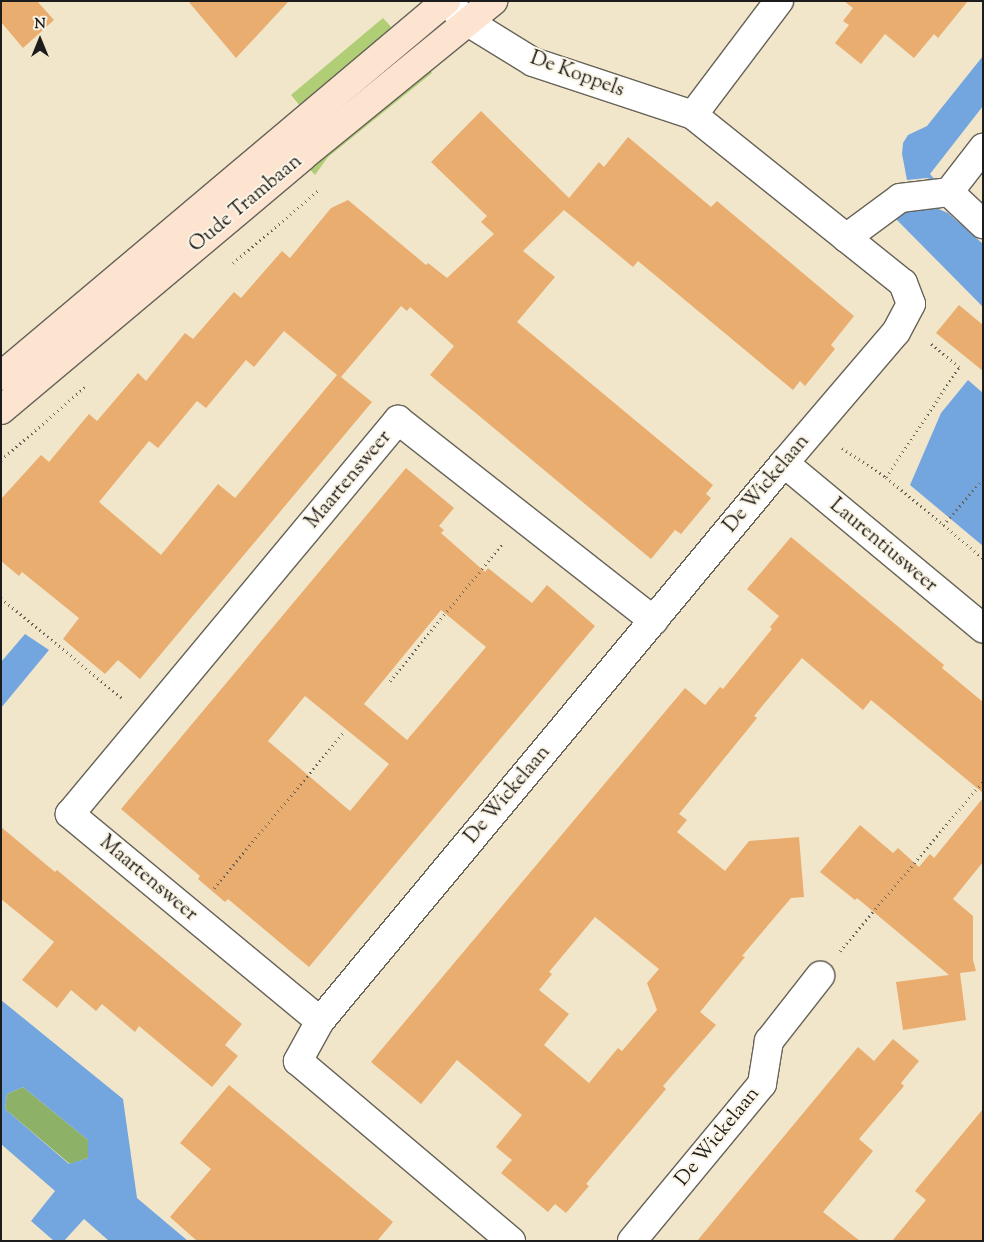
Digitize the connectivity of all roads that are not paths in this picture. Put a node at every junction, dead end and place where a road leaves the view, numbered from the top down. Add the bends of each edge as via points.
1 (446, 1) edge
2 (493, 1) edge
3 (779, 1) edge
4 (468, 22) junction
5 (693, 115) junction
6 (983, 148) edge
7 (946, 192) junction
8 (983, 224) edge
9 (846, 238) junction
10 (907, 312) joint
11 (1, 376) edge
12 (1, 410) edge
13 (784, 462) junction
14 (654, 621) junction
15 (983, 628) edge
16 (820, 976) road end
17 (320, 1021) junction
18 (511, 1241) edge
19 (632, 1241) edge

1 - 4 street, De Koppels
1 - 11 street, Oude Trambaan
2 - 4 street, Oude Trambaan
3 - 5 street
4 - 5 street, De Koppels via 533,62
4 - 12 street, Oude Trambaan via 302,156
5 - 9 street, De Koppels
6 - 7 street
7 - 8 street
7 - 9 street via 900,198
9 - 10 street, De Koppels via 903,283
10 - 13 street, De Wickelaan via 896,332
13 - 14 street, De Wickelaan
13 - 15 street, Laurentiusweer
14 - 17 street, De Wickelaan
14 - 17 street, Maartensweer via 398,420 70,814
16 - 19 street, De Wickelaan via 769,1041 762,1084
17 - 18 street, De Wickelaan via 298,1061

